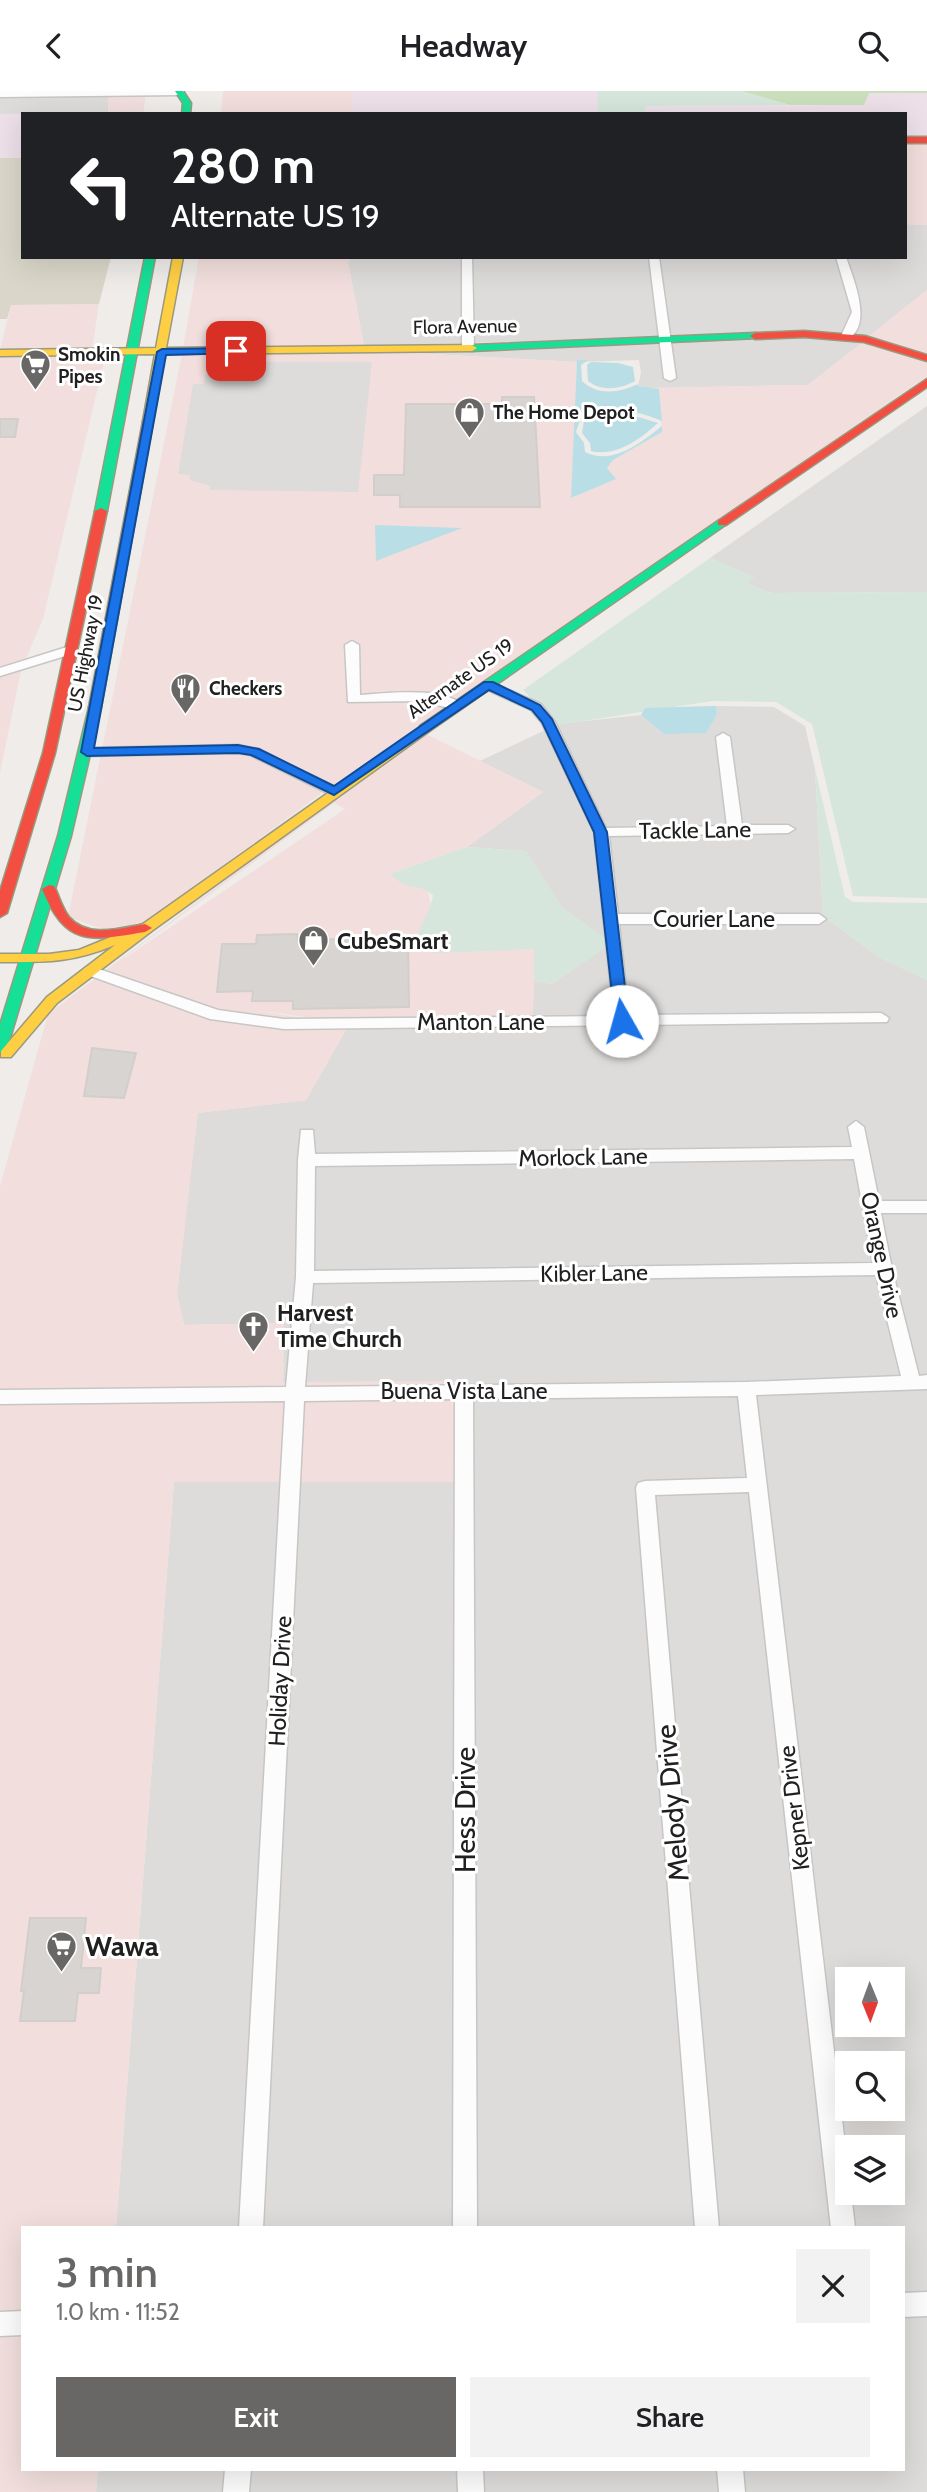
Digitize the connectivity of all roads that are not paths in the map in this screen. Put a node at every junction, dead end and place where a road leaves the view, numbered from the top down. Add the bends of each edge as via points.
1 (179, 91) edge
2 (0, 94) edge
3 (175, 112) edge
4 (186, 112) edge
5 (907, 140) edge
6 (927, 140) edge
7 (150, 259) edge
8 (178, 259) edge
9 (467, 259) edge
10 (654, 259) edge
11 (842, 259) edge
12 (847, 336) junction
13 (666, 340) junction
14 (468, 348) junction
15 (131, 352) junction
16 (162, 352) junction
17 (0, 353) edge
18 (927, 358) edge
19 (670, 378) dead end
20 (927, 382) edge
21 (89, 557) junction
22 (112, 624) junction
23 (352, 645) dead end
24 (70, 650) junction
25 (0, 672) edge
26 (488, 685) junction
27 (458, 706) junction
28 (723, 737) dead end
29 (87, 752) junction
30 (80, 782) junction
31 (334, 791) junction
32 (734, 829) junction
33 (788, 829) dead end
34 (601, 832) junction
35 (49, 889) junction
36 (0, 913) edge
37 (610, 919) junction
38 (819, 919) dead end
39 (148, 927) junction
40 (0, 958) edge
41 (27, 958) junction
42 (90, 971) junction
43 (881, 1018) dead end
44 (622, 1021) junction
45 (0, 1048) edge
46 (0, 1062) edge
47 (856, 1127) dead end
48 (307, 1135) dead end
49 (860, 1153) junction
50 (306, 1160) junction
51 (870, 1207) junction
52 (927, 1207) edge
53 (883, 1269) junction
54 (305, 1277) junction
55 (919, 1383) edge
56 (746, 1389) junction
57 (295, 1392) junction
58 (464, 1392) junction
59 (0, 1397) edge
60 (755, 1485) junction
61 (251, 2226) edge
62 (465, 2226) edge
63 (707, 2226) edge
64 (844, 2226) edge
65 (927, 2304) edge
66 (905, 2305) edge
67 (0, 2323) edge
68 (21, 2323) edge
69 (237, 2471) edge
70 (470, 2471) edge
71 (730, 2471) edge
72 (236, 2492) edge
73 (471, 2492) edge
74 (732, 2492) edge

1 - 2 street
1 - 3 main road
1 - 4 main road via 187,103
5 - 6 main road
7 - 15 main road, US Highway 19
8 - 16 main road, US Highway 19
9 - 14 street
10 - 13 street
11 - 12 street via 857,312
12 - 13 main road, Flora Avenue
12 - 18 main road, Flora Avenue
13 - 14 main road, Flora Avenue
13 - 19 street
14 - 16 main road, Flora Avenue
15 - 16 main road, Flora Avenue
15 - 17 main road, Flora Avenue
15 - 21 main road, US Highway 19
16 - 22 main road, US Highway 19
20 - 26 main road, Alternate US 19
21 - 22 main road via 99,575 92,616 100,623
21 - 24 main road, US Highway 19
22 - 29 main road, US Highway 19
23 - 27 street via 353,699 430,698
24 - 25 street
24 - 30 main road via 89,656 91,663 77,739
24 - 36 main road, US Highway 19 via 38,797
26 - 27 main road, Alternate US 19
26 - 34 street via 536,707 548,722
27 - 31 main road, Alternate US 19
28 - 32 street
29 - 30 main road, US Highway 19
29 - 31 street via 238,749 254,752
30 - 35 main road, US Highway 19
31 - 39 main road, Alternate US 19
32 - 33 street, Tackle Lane
32 - 34 street, Tackle Lane
34 - 37 street
35 - 39 main road via 57,914 71,929 102,934
35 - 41 main road, US Highway 19
37 - 38 street, Courier Lane
37 - 44 street
39 - 41 main road, Alternate US 19 via 81,954
39 - 42 main road
40 - 41 main road, Alternate US 19
41 - 45 main road, US Highway 19
42 - 44 street, Manton Lane via 216,1015 256,1022
42 - 46 main road via 45,1007
43 - 44 street, Manton Lane
47 - 49 street, Orange Drive
48 - 50 street, Holiday Drive
49 - 50 street, Morlock Lane
49 - 51 street, Orange Drive
50 - 54 street, Holiday Drive
51 - 52 street
51 - 53 street, Orange Drive
53 - 54 street, Kibler Lane
53 - 55 street, Orange Drive
54 - 57 street, Holiday Drive
55 - 56 street, Buena Vista Lane
56 - 58 street, Buena Vista Lane
56 - 60 street, Kepner Drive
57 - 58 street, Buena Vista Lane
57 - 59 street, Buena Vista Lane
57 - 61 street, Holiday Drive
58 - 62 street, Hess Drive
60 - 63 street, Melody Drive via 645,1488
60 - 64 street, Kepner Drive
65 - 66 street
67 - 68 street
69 - 72 street
70 - 73 street
71 - 74 street

